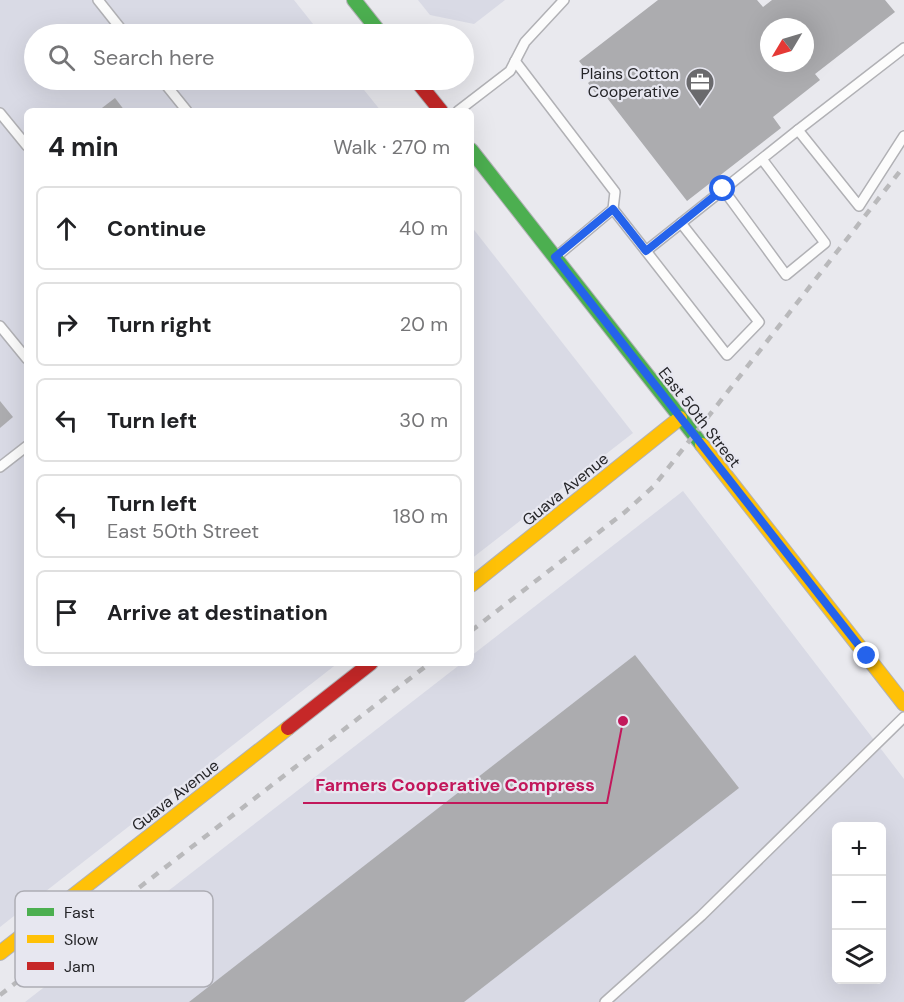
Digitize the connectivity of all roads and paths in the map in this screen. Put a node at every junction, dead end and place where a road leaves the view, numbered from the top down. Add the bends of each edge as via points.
1 (98, 0) edge
2 (354, 0) edge
3 (564, 0) edge
4 (117, 24) edge
5 (373, 24) edge
6 (904, 48) edge
7 (515, 61) junction
8 (170, 90) edge
9 (424, 90) edge
10 (185, 108) edge
11 (439, 108) edge
12 (462, 108) edge
13 (0, 112) edge
14 (798, 130) junction
15 (904, 136) edge
16 (24, 142) edge
17 (474, 154) edge
18 (762, 159) junction
19 (723, 189) junction
20 (613, 209) junction
21 (681, 223) junction
22 (646, 251) junction
23 (555, 257) junction
24 (0, 326) edge
25 (24, 355) edge
26 (680, 418) junction
27 (24, 448) edge
28 (0, 467) edge
29 (474, 583) edge
30 (367, 666) edge
31 (904, 704) edge
32 (904, 717) edge
33 (79, 891) edge
34 (15, 941) edge
35 (0, 953) edge
36 (605, 1002) edge

1 - 4 lane
2 - 5 main road
3 - 7 lane via 525,42
6 - 14 lane
7 - 12 lane via 510,71
7 - 20 lane via 615,192
8 - 10 lane
9 - 11 main road
13 - 16 lane
14 - 15 lane via 859,206
14 - 18 lane
17 - 23 main road, East 50th Street
18 - 19 lane
18 - 19 lane via 825,243 786,275
19 - 21 lane
20 - 22 lane
20 - 23 lane
21 - 22 lane
21 - 22 lane via 759,322 727,355
23 - 26 main road, East 50th Street
24 - 25 lane
26 - 29 main road, Guava Avenue
26 - 31 main road, East 50th Street
27 - 28 lane
30 - 33 main road, Guava Avenue
32 - 36 lane via 701,916
34 - 35 main road, Guava Avenue

